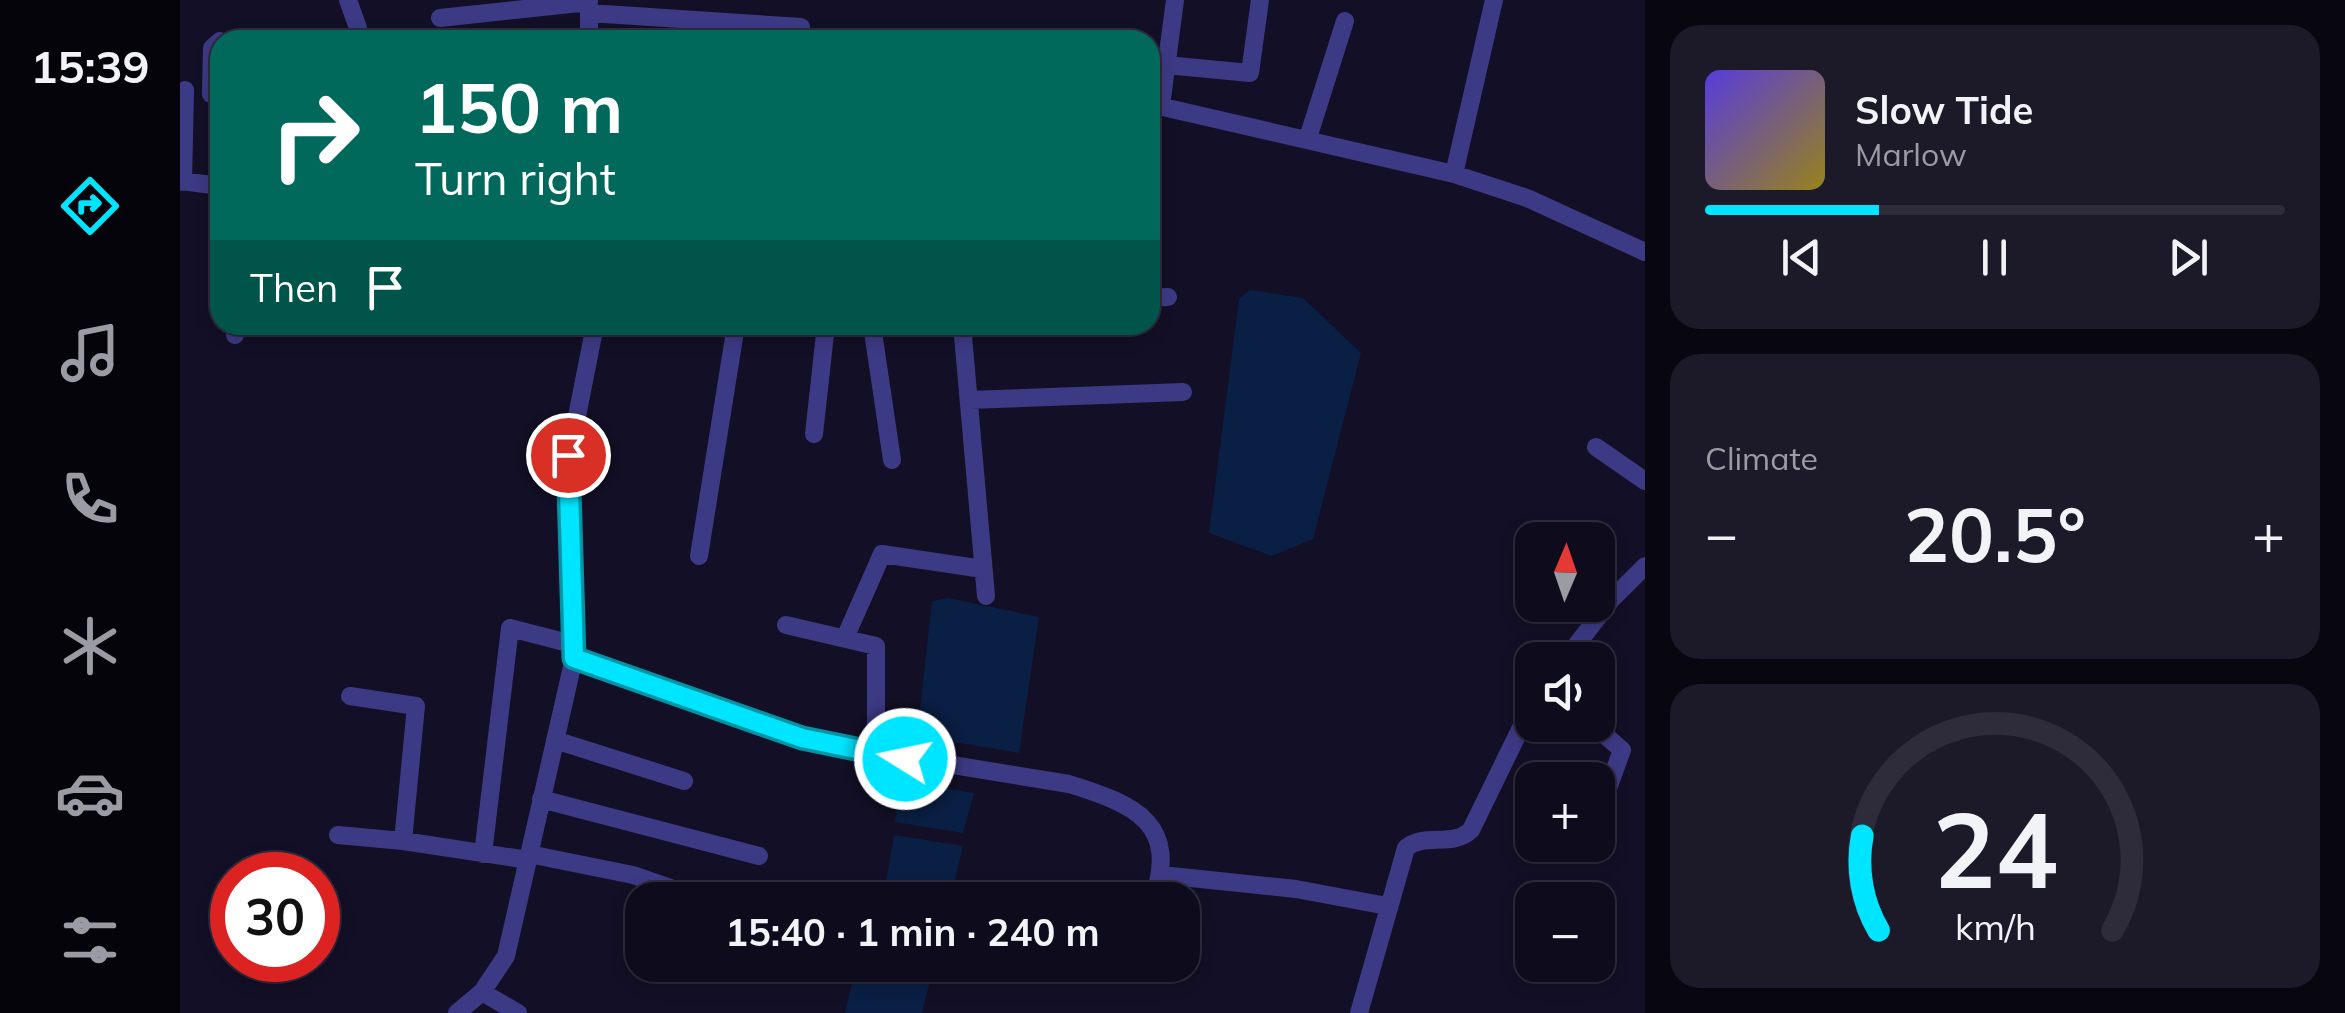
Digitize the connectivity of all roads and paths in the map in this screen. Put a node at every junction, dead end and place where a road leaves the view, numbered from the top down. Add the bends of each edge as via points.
1 (348, 0) edge
2 (1176, 0) edge
3 (1260, 0) edge
4 (1494, 0) edge
5 (589, 5) edge
6 (440, 18) dead end
7 (1344, 20) dead end
8 (800, 27) dead end
9 (357, 30) edge
10 (1166, 64) junction
11 (1160, 86) edge
12 (182, 90) edge
13 (210, 94) edge
14 (1160, 106) edge
15 (1308, 138) junction
16 (1454, 174) junction
17 (181, 181) edge
18 (210, 185) edge
19 (1645, 252) edge
20 (594, 335) edge
21 (734, 335) edge
22 (825, 335) edge
23 (873, 335) edge
24 (963, 335) edge
25 (1183, 392) dead end
26 (968, 400) junction
27 (814, 434) dead end
28 (1596, 448) dead end
29 (892, 460) dead end
30 (1645, 481) edge
31 (699, 556) dead end
32 (1645, 566) edge
33 (984, 568) junction
34 (986, 596) dead end
35 (786, 624) dead end
36 (844, 638) junction
37 (1579, 642) edge
38 (575, 652) junction
39 (350, 696) dead end
40 (555, 740) junction
41 (1515, 740) edge
42 (1613, 742) edge
43 (876, 754) junction
44 (1615, 769) edge
45 (684, 780) dead end
46 (541, 799) junction
47 (338, 834) dead end
48 (403, 841) junction
49 (483, 854) junction
50 (759, 856) dead end
51 (529, 857) junction
52 (1162, 875) junction
53 (653, 882) edge
54 (1159, 882) edge
55 (1387, 906) junction
56 (482, 992) junction
57 (457, 1013) edge
58 (518, 1013) edge
59 (1359, 1013) edge

1 - 9 street
2 - 10 street
3 - 10 street via 1250,74
4 - 16 street
5 - 6 street
5 - 8 street
7 - 15 street
10 - 11 street
12 - 13 street
12 - 17 street
14 - 15 street
15 - 16 street
16 - 19 street via 1526,198
17 - 18 street
20 - 38 street via 566,472
21 - 31 street
22 - 27 street
23 - 29 street
24 - 26 street
25 - 26 street
26 - 33 street
28 - 30 street
32 - 37 street
33 - 34 street
33 - 36 street via 882,554
35 - 36 street
36 - 43 street via 876,646
38 - 40 street
38 - 43 street via 802,738
38 - 49 street via 510,628
39 - 48 street via 416,706
40 - 45 street
40 - 46 street
41 - 55 street via 1471,830 1459,839 1409,844
42 - 44 street via 1622,750
43 - 52 street via 1069,784 1102,796 1160,836
46 - 50 street
46 - 51 street
47 - 48 street
48 - 49 street
49 - 51 street
51 - 53 street
51 - 56 street via 506,956
52 - 54 street
52 - 55 street
55 - 59 street
56 - 57 street
56 - 58 street

